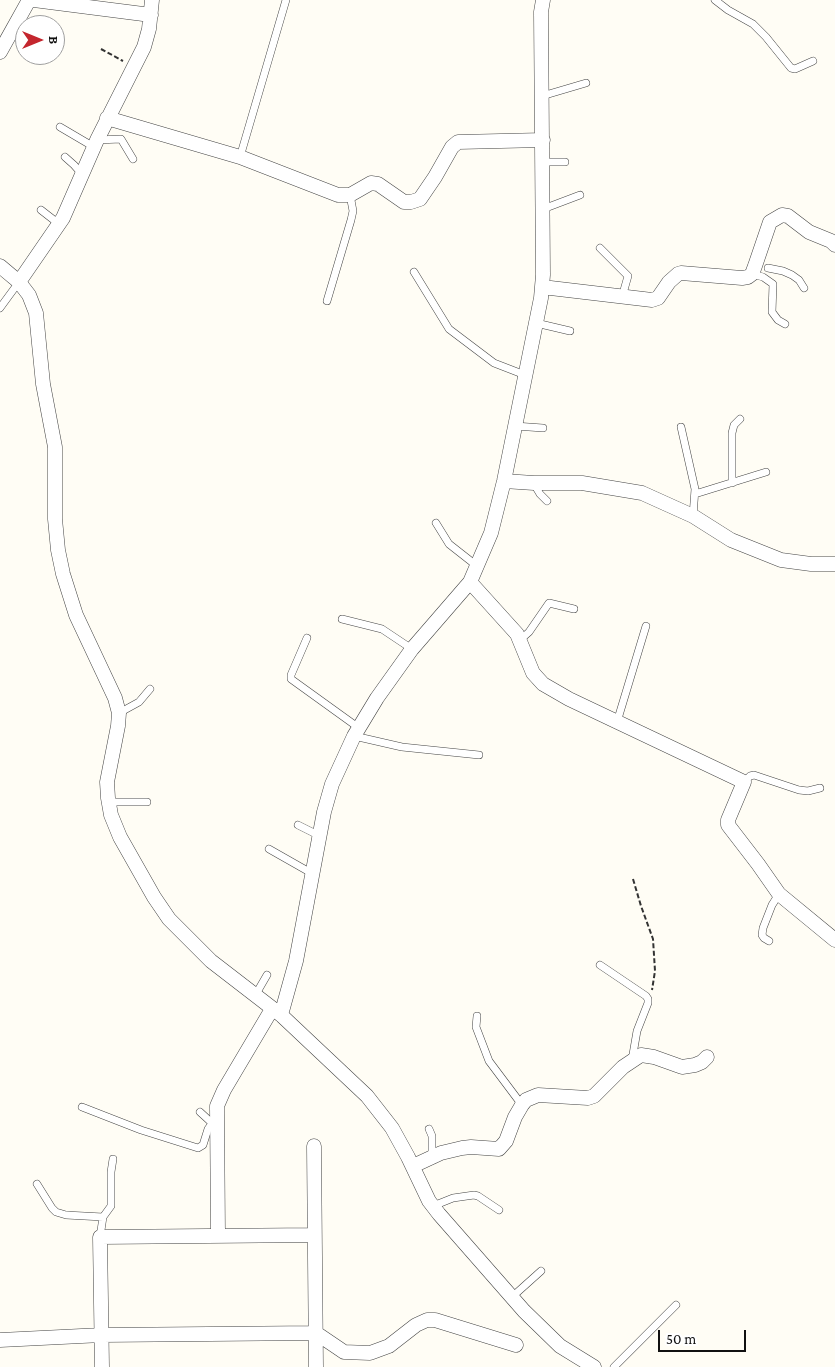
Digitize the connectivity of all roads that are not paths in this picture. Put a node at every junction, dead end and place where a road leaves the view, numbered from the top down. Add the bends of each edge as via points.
1 (29, 0) edge
2 (34, 0) edge
3 (152, 0) edge
4 (286, 0) edge
5 (542, 0) edge
6 (715, 0) edge
7 (151, 15) junction
8 (0, 52) edge
9 (814, 60) dead end
10 (586, 83) dead end
11 (542, 96) junction
12 (108, 118) junction
13 (60, 126) dead end
14 (542, 140) junction
15 (95, 143) junction
16 (240, 157) junction
17 (65, 158) dead end
18 (133, 159) dead end
19 (543, 162) junction
20 (565, 162) dead end
21 (82, 174) junction
22 (350, 195) junction
23 (580, 195) dead end
24 (543, 209) junction
25 (41, 210) dead end
26 (59, 224) junction
27 (835, 245) edge
28 (600, 248) dead end
29 (0, 266) edge
30 (759, 269) junction
31 (414, 272) dead end
32 (19, 282) junction
33 (542, 287) junction
34 (804, 288) dead end
35 (622, 297) junction
36 (327, 301) dead end
37 (0, 308) edge
38 (536, 323) junction
39 (785, 324) dead end
40 (570, 331) dead end
41 (525, 375) junction
42 (740, 419) dead end
43 (515, 426) junction
44 (543, 428) dead end
45 (681, 428) dead end
46 (766, 472) dead end
47 (504, 481) junction
48 (534, 483) junction
49 (732, 483) junction
50 (695, 494) junction
51 (547, 501) dead end
52 (693, 516) junction
53 (436, 523) dead end
54 (835, 564) edge
55 (477, 566) junction
56 (470, 582) junction
57 (574, 609) dead end
58 (342, 619) dead end
59 (646, 626) dead end
60 (307, 638) dead end
61 (520, 640) junction
62 (412, 649) junction
63 (150, 688) dead end
64 (118, 713) junction
65 (617, 722) junction
66 (356, 732) junction
67 (479, 755) dead end
68 (744, 782) junction
69 (820, 788) dead end
70 (109, 802) junction
71 (147, 802) dead end
72 (298, 825) dead end
73 (320, 836) junction
74 (269, 849) dead end
75 (312, 874) junction
76 (779, 894) junction
77 (835, 940) edge
78 (769, 941) dead end
79 (600, 965) dead end
80 (267, 975) dead end
81 (256, 994) junction
82 (277, 1012) junction
83 (477, 1016) dead end
84 (707, 1057) dead end
85 (632, 1060) junction
86 (522, 1105) junction
87 (82, 1107) dead end
88 (200, 1112) dead end
89 (214, 1120) junction
90 (429, 1129) dead end
91 (314, 1146) dead end
92 (432, 1158) junction
93 (113, 1159) dead end
94 (413, 1166) junction
95 (37, 1184) dead end
96 (433, 1206) junction
97 (499, 1210) dead end
98 (103, 1217) junction
99 (314, 1234) junction
100 (218, 1236) junction
101 (100, 1237) junction
102 (541, 1271) dead end
103 (512, 1297) junction
104 (676, 1304) dead end
105 (316, 1333) junction
106 (102, 1335) junction
107 (0, 1340) edge
108 (516, 1345) dead end
109 (102, 1367) edge
110 (316, 1367) edge
111 (594, 1367) edge
112 (614, 1367) edge

1 - 8 street
2 - 7 street
3 - 7 street
4 - 16 lane
5 - 11 street
6 - 9 lane via 753,24 791,68
7 - 12 street via 144,47
10 - 11 lane
11 - 14 street
12 - 15 street
12 - 16 street
13 - 15 lane
14 - 19 street
14 - 22 street via 458,142 420,199 411,202 404,202 378,184 371,184
15 - 18 lane via 121,138
15 - 21 street
16 - 22 street via 338,195
17 - 21 lane
19 - 20 lane
19 - 24 street
21 - 26 street
22 - 36 lane via 353,211
23 - 24 lane
24 - 33 street
25 - 26 lane
26 - 32 street
27 - 30 street via 782,215 770,222
28 - 35 lane via 628,276
29 - 32 street
30 - 34 lane via 783,271 800,280
30 - 35 street via 742,278 681,273 655,300
30 - 39 lane via 763,277 773,284 772,312
31 - 41 lane via 449,329 494,363
32 - 37 lane
32 - 64 street via 29,295 36,313 43,384 55,448 55,519 63,574 76,615 115,698
33 - 35 street
33 - 38 street
38 - 40 lane
38 - 41 street
41 - 43 street
42 - 49 lane via 732,433
43 - 44 lane
43 - 47 street
45 - 50 lane
46 - 49 lane
47 - 48 street
47 - 55 street via 491,533
48 - 51 lane
48 - 52 street via 582,483 642,493
49 - 50 lane
50 - 52 lane
52 - 54 street via 731,540 781,560
53 - 55 lane via 449,544
55 - 56 street
56 - 61 street
56 - 62 street
57 - 61 lane via 549,603
58 - 62 lane via 382,629
59 - 65 lane
60 - 66 lane via 291,678
61 - 65 street via 533,673 543,684
62 - 66 street
63 - 64 lane via 139,702
64 - 70 street via 107,782
65 - 68 street
66 - 67 lane via 402,747
66 - 73 street via 332,784
68 - 69 lane via 754,775 799,790
68 - 76 street via 728,825
70 - 71 lane
70 - 81 street via 120,837 169,919 211,961
72 - 73 lane
73 - 75 street
74 - 75 lane
75 - 82 street via 296,961
76 - 77 street
76 - 78 lane via 763,928 762,935
79 - 85 lane via 648,1000
80 - 81 lane
81 - 82 street
82 - 89 street via 224,1090
82 - 94 street via 366,1096 392,1128
83 - 86 lane via 476,1027 489,1061
84 - 85 street via 695,1065 682,1067 646,1055
85 - 86 street via 594,1096 538,1095 530,1097
86 - 92 street via 499,1149 462,1148
87 - 89 lane via 198,1148 203,1145
88 - 89 lane
89 - 100 street
90 - 92 lane
91 - 99 street
92 - 94 street
93 - 98 lane via 110,1206
94 - 96 street
95 - 98 lane via 56,1212
96 - 97 lane via 453,1198 474,1195
96 - 103 street
98 - 101 lane
99 - 100 street
99 - 105 street
100 - 101 street
101 - 106 street
102 - 103 lane
103 - 111 street via 560,1346
104 - 112 lane
105 - 106 street
105 - 108 street via 344,1352 370,1353 390,1346 416,1325 435,1320
105 - 110 street
106 - 107 street
106 - 109 street

